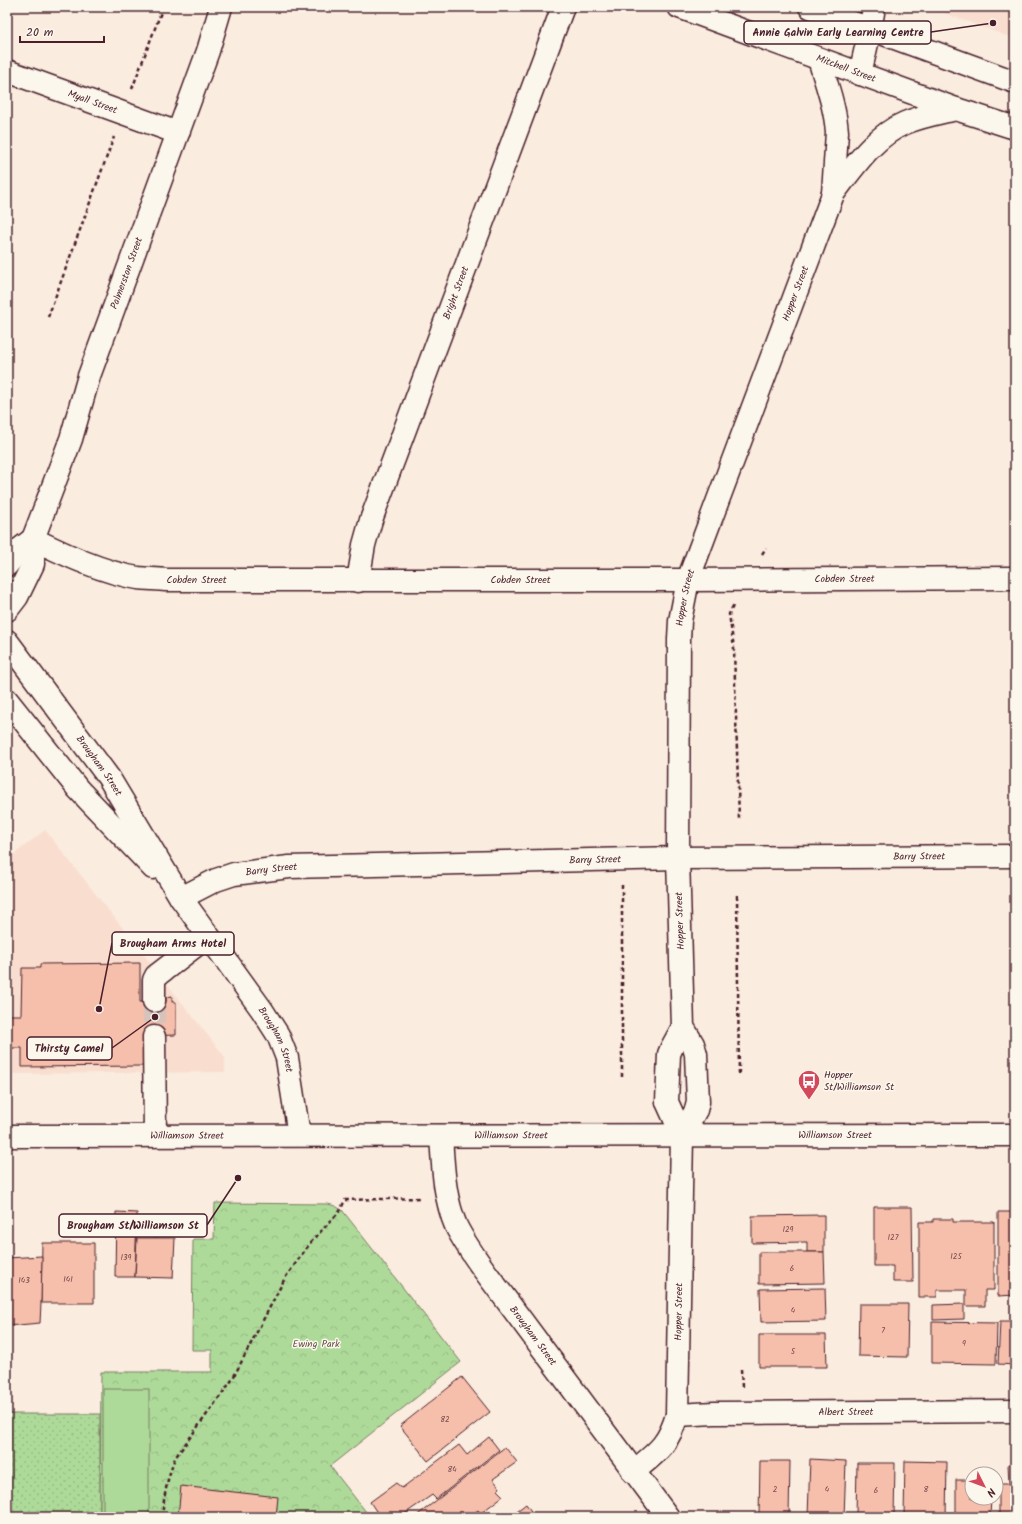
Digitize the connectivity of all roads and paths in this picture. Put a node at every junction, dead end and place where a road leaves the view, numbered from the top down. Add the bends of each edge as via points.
1 (162, 7) edge
2 (221, 7) edge
3 (563, 7) edge
4 (679, 7) edge
5 (810, 7) edge
6 (874, 7) edge
7 (870, 30) junction
8 (819, 59) junction
9 (7, 71) edge
10 (860, 74) junction
11 (1015, 82) edge
12 (131, 92) dead end
13 (956, 109) junction
14 (1015, 128) edge
15 (116, 133) dead end
16 (178, 133) junction
17 (833, 194) junction
18 (48, 317) dead end
19 (33, 539) junction
20 (7, 565) edge
21 (1015, 578) edge
22 (358, 580) junction
23 (688, 580) junction
24 (7, 610) edge
25 (729, 614) dead end
26 (7, 641) edge
27 (7, 700) edge
28 (739, 820) dead end
29 (1015, 856) edge
30 (678, 858) junction
31 (622, 859) junction
32 (737, 895) dead end
33 (181, 898) junction
34 (208, 936) junction
35 (154, 1001) tunnel mouth
36 (683, 1027) junction
37 (154, 1037) tunnel mouth
38 (739, 1076) dead end
39 (622, 1077) dead end
40 (155, 1135) junction
41 (299, 1135) junction
42 (682, 1135) junction
43 (1015, 1135) edge
44 (7, 1136) edge
45 (441, 1136) junction
46 (422, 1198) dead end
47 (1015, 1411) edge
48 (677, 1415) junction
49 (633, 1472) junction
50 (162, 1517) edge
51 (668, 1517) edge

1 - 12 path
2 - 16 street, Palmerston Street
3 - 22 street, Bright Street via 371,520
4 - 8 street, Mitchell Street
5 - 7 street
6 - 7 street
7 - 10 street
7 - 11 street
8 - 10 street, Mitchell Street
8 - 17 street, Hopper Street via 833,103 836,122
9 - 16 street, Myall Street
10 - 13 street, Mitchell Street
13 - 14 street, Mitchell Street
13 - 17 street, Hopper Street via 922,116 892,130 860,159
15 - 18 path
16 - 19 street, Palmerston Street via 89,376 71,439
17 - 23 street, Hopper Street
19 - 20 street, Palmerston Street via 13,556
19 - 22 street, Cobden Street via 105,569 137,578
19 - 24 street, Palmerston Street via 33,564 17,597
21 - 23 street, Cobden Street
22 - 23 street, Cobden Street
23 - 30 street, Hopper Street via 679,639
25 - 28 path via 734,648
26 - 33 street, Brougham Street via 109,778
27 - 33 street, Brougham Street via 78,789
29 - 30 street, Barry Street
30 - 31 street, Barry Street
30 - 36 street, Hopper Street
31 - 33 street, Barry Street via 289,867 234,874
31 - 39 path
32 - 38 path
33 - 34 street, Brougham Street
34 - 35 street via 156,976
34 - 41 street, Brougham Street via 278,1035 287,1058
36 - 42 street, Hopper Street via 669,1054 667,1102
36 - 42 street, Hopper Street via 696,1054 698,1102
37 - 40 street
40 - 41 street, Williamson Street
40 - 44 street, Williamson Street
41 - 45 street, Williamson Street
42 - 43 street, Williamson Street
42 - 45 street, Williamson Street
42 - 48 street, Hopper Street
45 - 49 street, Brougham Street via 447,1196 454,1220 464,1240
46 - 50 path via 345,1200 340,1211 311,1242 286,1278 232,1380 175,1458 166,1488
47 - 48 street, Albert Street
48 - 49 street, Hopper Street via 666,1442
49 - 51 street, Brougham Street

